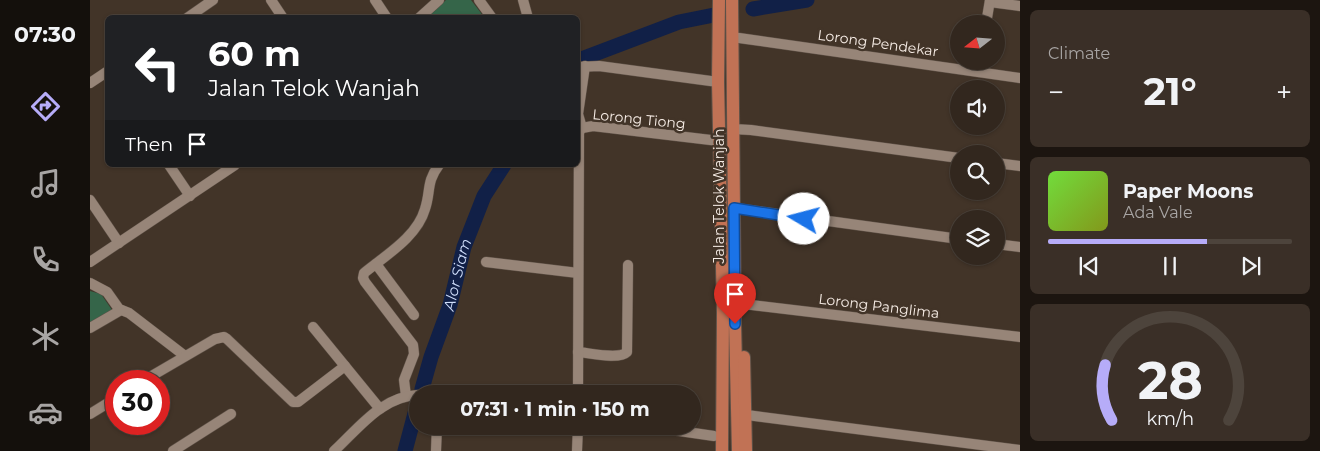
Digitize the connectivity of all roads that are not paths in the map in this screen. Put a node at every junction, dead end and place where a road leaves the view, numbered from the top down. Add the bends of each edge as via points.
1 (214, 0) edge
2 (271, 0) edge
3 (375, 0) edge
4 (438, 0) edge
5 (479, 0) edge
6 (523, 0) edge
7 (718, 0) edge
8 (732, 0) edge
9 (990, 1) edge
10 (1020, 6) edge
11 (192, 15) edge
12 (281, 15) edge
13 (385, 15) edge
14 (422, 15) edge
15 (490, 15) edge
16 (527, 15) edge
17 (988, 15) edge
18 (732, 36) junction
19 (950, 63) edge
20 (581, 66) edge
21 (990, 70) edge
22 (105, 73) edge
23 (1020, 78) edge
24 (580, 82) edge
25 (718, 82) junction
26 (90, 83) edge
27 (580, 121) edge
28 (582, 128) junction
29 (733, 129) junction
30 (580, 132) edge
31 (719, 141) junction
32 (950, 157) edge
33 (1005, 164) edge
34 (1020, 166) edge
35 (170, 167) edge
36 (232, 167) edge
37 (437, 167) edge
38 (578, 167) edge
39 (190, 196) junction
40 (90, 200) edge
41 (734, 208) junction
42 (950, 238) edge
43 (119, 243) junction
44 (1005, 245) edge
45 (1020, 247) edge
46 (90, 262) edge
47 (486, 262) dead end
48 (376, 264) junction
49 (628, 265) dead end
50 (578, 273) junction
51 (90, 283) edge
52 (121, 310) junction
53 (730, 310) junction
54 (414, 314) dead end
55 (313, 327) dead end
56 (90, 328) edge
57 (1020, 337) edge
58 (578, 352) junction
59 (185, 356) junction
60 (345, 366) junction
61 (161, 370) edge
62 (578, 385) edge
63 (406, 396) junction
64 (409, 396) edge
65 (105, 405) edge
66 (380, 409) junction
67 (90, 414) edge
68 (231, 414) dead end
69 (747, 416) junction
70 (701, 434) edge
71 (437, 435) edge
72 (578, 435) edge
73 (714, 436) junction
74 (180, 449) edge
75 (1020, 450) edge
76 (334, 451) edge
77 (436, 451) edge
78 (578, 451) edge
79 (714, 451) edge
80 (722, 451) edge
81 (738, 451) edge
82 (746, 451) edge

1 - 11 street
2 - 12 street
3 - 13 street
4 - 14 street
5 - 15 street
6 - 16 street
7 - 25 main road, Jalan Telok Wanjah
8 - 18 main road, Jalan Telok Wanjah
9 - 10 street
9 - 17 street
18 - 19 street, Lorong Pendekar
18 - 29 main road, Jalan Telok Wanjah
20 - 24 street
20 - 25 street
21 - 23 street, Lorong Pendekar
22 - 26 street
25 - 31 main road, Jalan Telok Wanjah
27 - 28 street
28 - 30 street, Lorong Tiong
28 - 31 street, Lorong Tiong via 593,126
29 - 32 street
29 - 41 main road, Jalan Telok Wanjah
31 - 53 main road, Jalan Telok Wanjah
33 - 34 street
35 - 39 street
36 - 39 street
37 - 48 street via 432,174 426,208 418,224
38 - 50 street, Lorong Tiong
39 - 43 street
40 - 43 street
41 - 42 street
41 - 53 main road, Jalan Telok Wanjah
43 - 46 street
44 - 45 street
47 - 50 street
48 - 54 street
48 - 63 street via 364,273 363,280 411,341 414,350 404,380
49 - 58 street via 627,352 618,356
50 - 58 street, Lorong Tiong
51 - 52 street via 107,292
52 - 56 street
52 - 59 street
53 - 57 street, Lorong Panglima
53 - 69 main road via 743,333
53 - 73 main road via 715,398
53 - 80 main road, Jalan Telok Wanjah via 722,396
53 - 81 main road, Jalan Telok Wanjah
55 - 60 street
58 - 62 street, Lorong Tiong
59 - 60 street via 224,337 295,403
59 - 61 street
60 - 66 street
63 - 64 street
63 - 66 street
65 - 67 street
66 - 76 street
68 - 74 street
69 - 75 street
69 - 82 main road
70 - 73 street
71 - 77 street
72 - 78 street
73 - 79 main road

